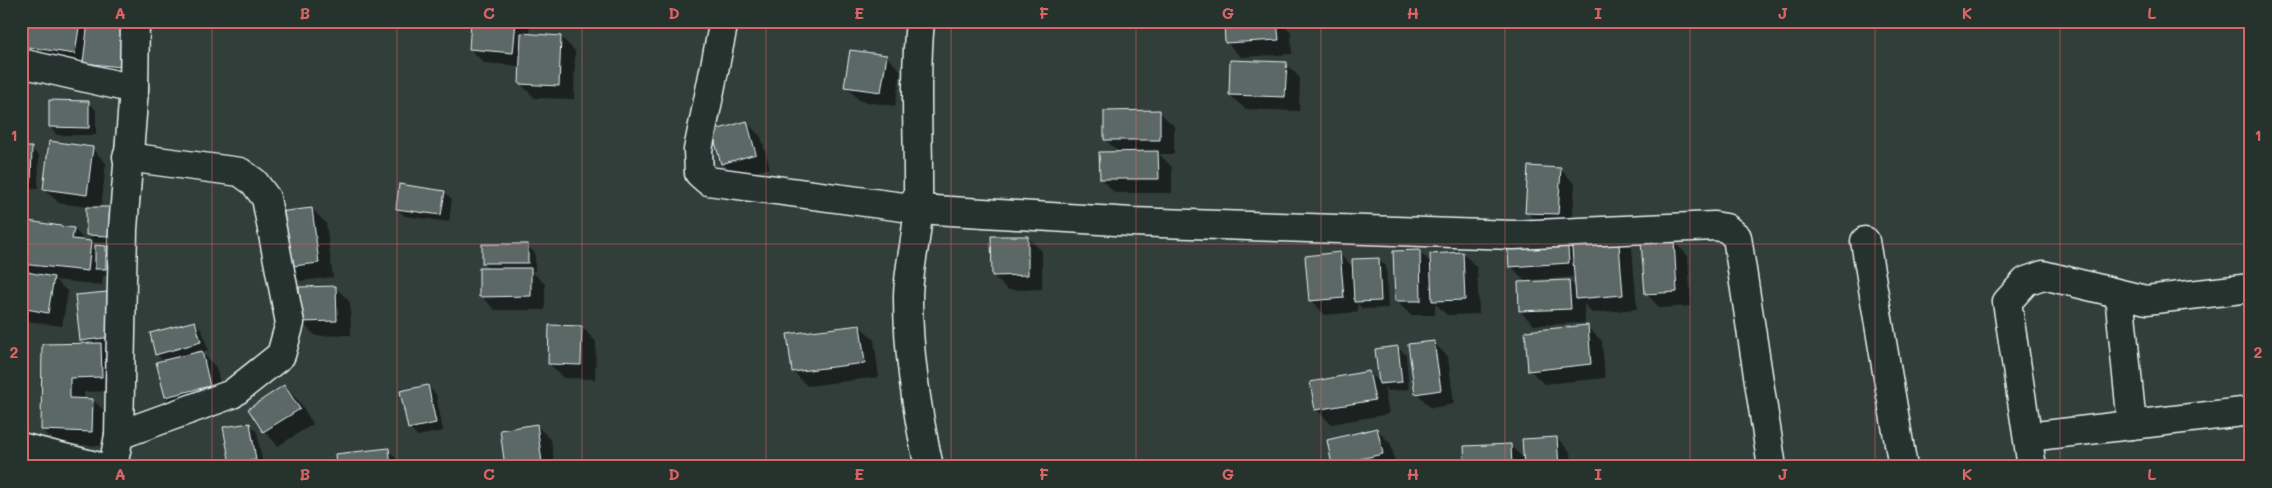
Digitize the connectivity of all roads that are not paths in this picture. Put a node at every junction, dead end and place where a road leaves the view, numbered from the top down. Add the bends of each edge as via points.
1 (135, 21) edge
2 (724, 21) edge
3 (920, 21) edge
4 (21, 63) edge
5 (134, 89) junction
6 (127, 157) junction
7 (918, 210) junction
8 (1865, 241) dead end
9 (2251, 288) edge
10 (2119, 294) junction
11 (2251, 411) edge
12 (2132, 425) junction
13 (119, 435) junction
14 (2028, 437) junction
15 (21, 446) edge
16 (100, 467) edge
17 (112, 467) edge
18 (929, 467) edge
19 (1772, 467) edge
20 (1903, 467) edge
21 (2032, 467) edge

1 - 5 street
2 - 7 street via 698,150 699,173 708,181
3 - 7 street via 917,49
4 - 5 street
5 - 6 street
6 - 13 street
6 - 13 street via 240,172 254,182 266,198 290,323 281,355 232,394
7 - 18 street via 908,296 910,345
7 - 19 street via 1142,223 1512,235 1726,228 1737,237
8 - 20 street
9 - 10 street via 2146,300
10 - 12 street
10 - 14 street via 2043,275 2026,281 2007,302
11 - 12 street
12 - 14 street
13 - 17 street
14 - 21 street
15 - 16 street

